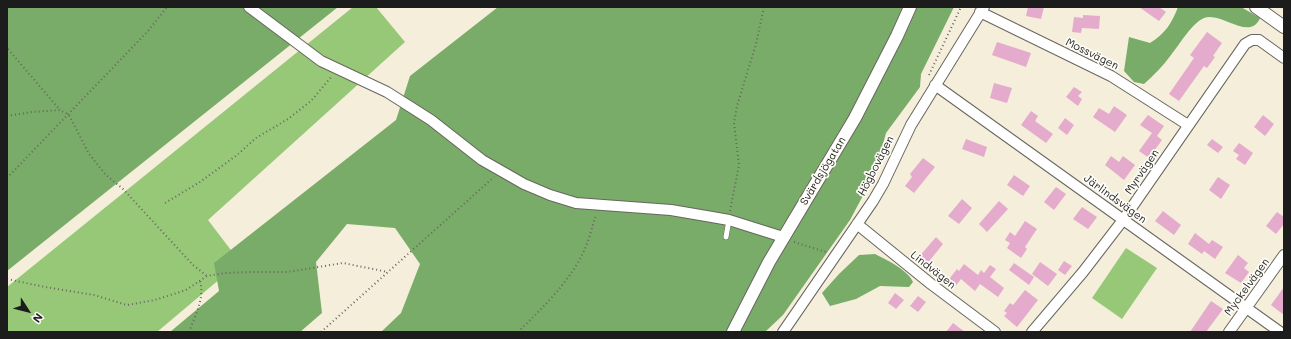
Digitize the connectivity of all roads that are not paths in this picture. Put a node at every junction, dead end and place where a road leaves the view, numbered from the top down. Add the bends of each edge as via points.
1 (248, 7) edge
2 (910, 7) edge
3 (1256, 7) edge
4 (982, 10) edge
5 (1284, 27) edge
6 (1284, 58) edge
7 (935, 85) junction
8 (1188, 126) junction
9 (729, 220) junction
10 (1123, 220) junction
11 (857, 224) junction
12 (726, 237) dead end
13 (783, 237) junction
14 (1284, 255) edge
15 (1246, 308) junction
16 (732, 332) edge
17 (783, 332) edge
18 (995, 332) edge
19 (1032, 332) edge
20 (1229, 332) edge
21 (1280, 332) edge

1 - 9 street via 322,61 387,92 432,120 482,160 524,184 576,203 671,210
2 - 13 street, Svärdsjögatan via 855,118
3 - 5 street
4 - 7 street, Högbovägen
4 - 8 street, Mossvägen via 1111,76
6 - 8 street, Myrvägen via 1259,40 1245,44
7 - 10 street, Järlindsvägen
7 - 11 street, Högbovägen via 911,125 883,184
8 - 10 street, Myrvägen
9 - 12 lane
9 - 13 street
10 - 15 street, Järlindsvägen
10 - 19 street, Myrvägen
11 - 17 street, Högbovägen
11 - 18 street, Lindvägen
13 - 16 street, Svärdsjögatan
14 - 15 street, Myckelvägen
15 - 20 street, Myckelvägen
15 - 21 street, Järlindsvägen

